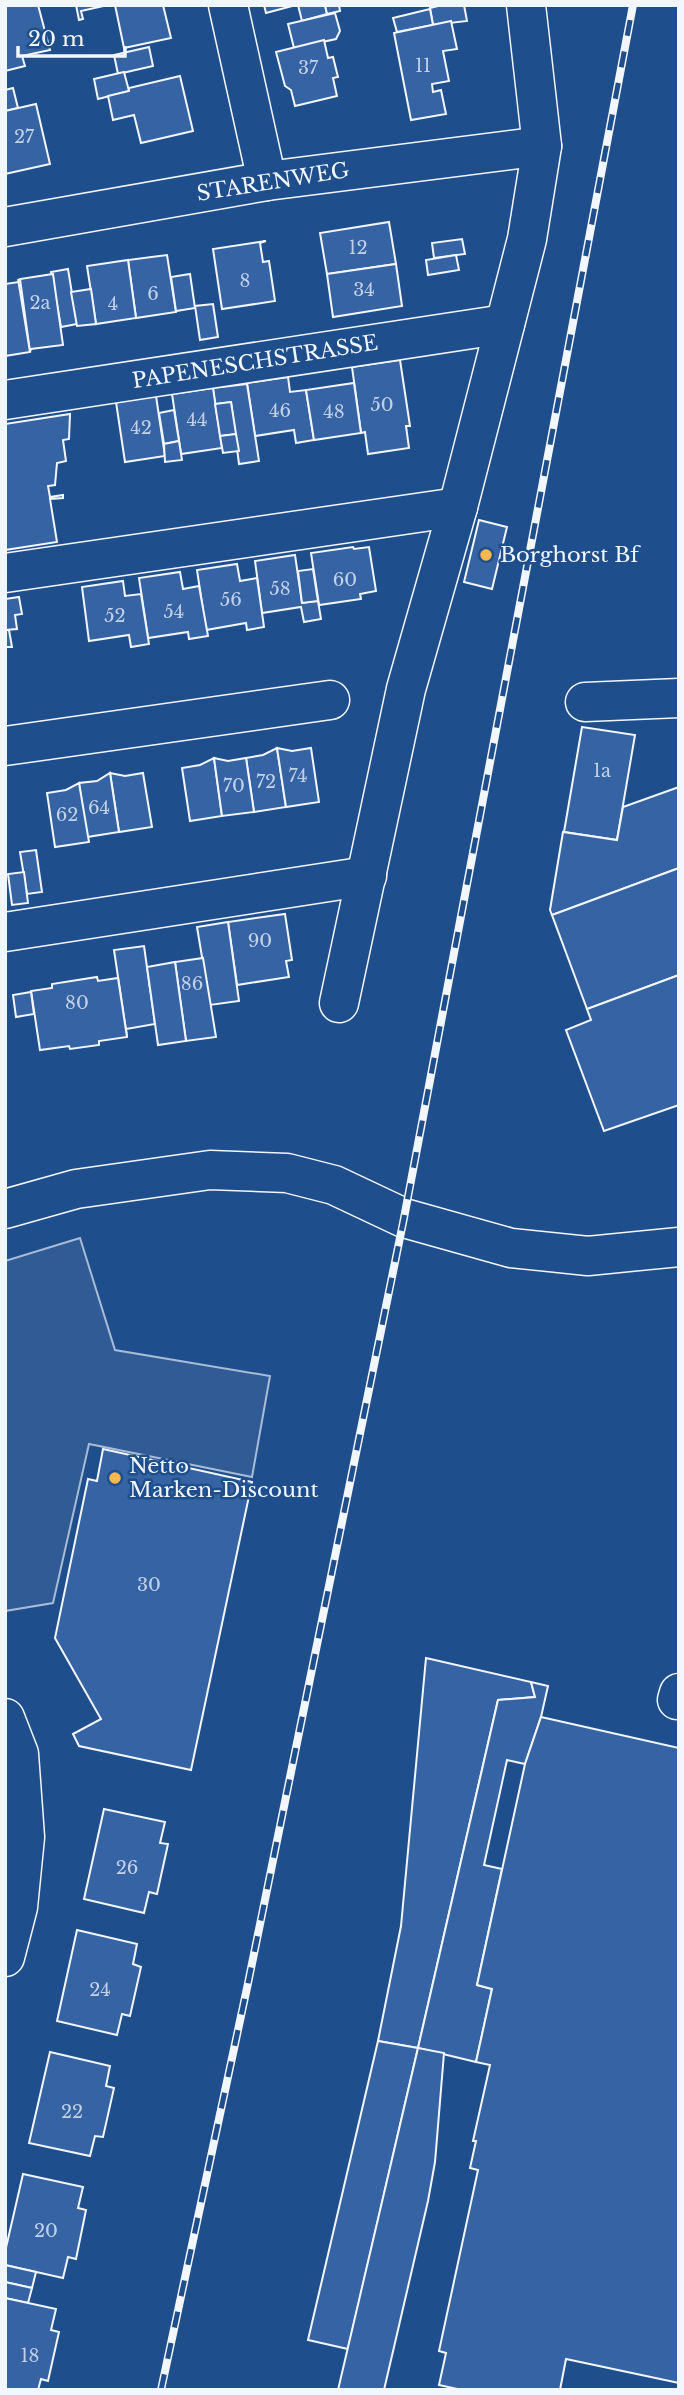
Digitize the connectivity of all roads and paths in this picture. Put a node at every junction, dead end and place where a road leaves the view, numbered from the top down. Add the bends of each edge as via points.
1 (228, 5) edge
2 (526, 5) edge
3 (542, 146) junction
4 (267, 181) junction
5 (5, 227) edge
6 (505, 324) junction
7 (5, 400) edge
8 (458, 507) junction
9 (5, 573) edge
10 (679, 698) edge
11 (330, 700) dead end
12 (585, 702) dead end
13 (5, 746) edge
14 (367, 876) junction
15 (5, 932) edge
16 (339, 1003) dead end
17 (5, 1209) edge
18 (679, 1247) edge
19 (5, 1718) edge
20 (11, 1906) edge
21 (5, 1956) edge

1 - 4 street
2 - 3 street
3 - 4 street, STARENWEG
3 - 6 street via 527,239
4 - 5 street, STARENWEG
6 - 7 street, PAPENESCHSTRASSE
6 - 8 street
8 - 9 street
8 - 14 street via 406,689
10 - 12 street
11 - 13 street
14 - 15 street
14 - 16 street
17 - 18 street via 76,1189 209,1170 286,1173 334,1185 404,1218 511,1248 588,1256
19 - 20 street via 19,1754 25,1837
20 - 21 street

